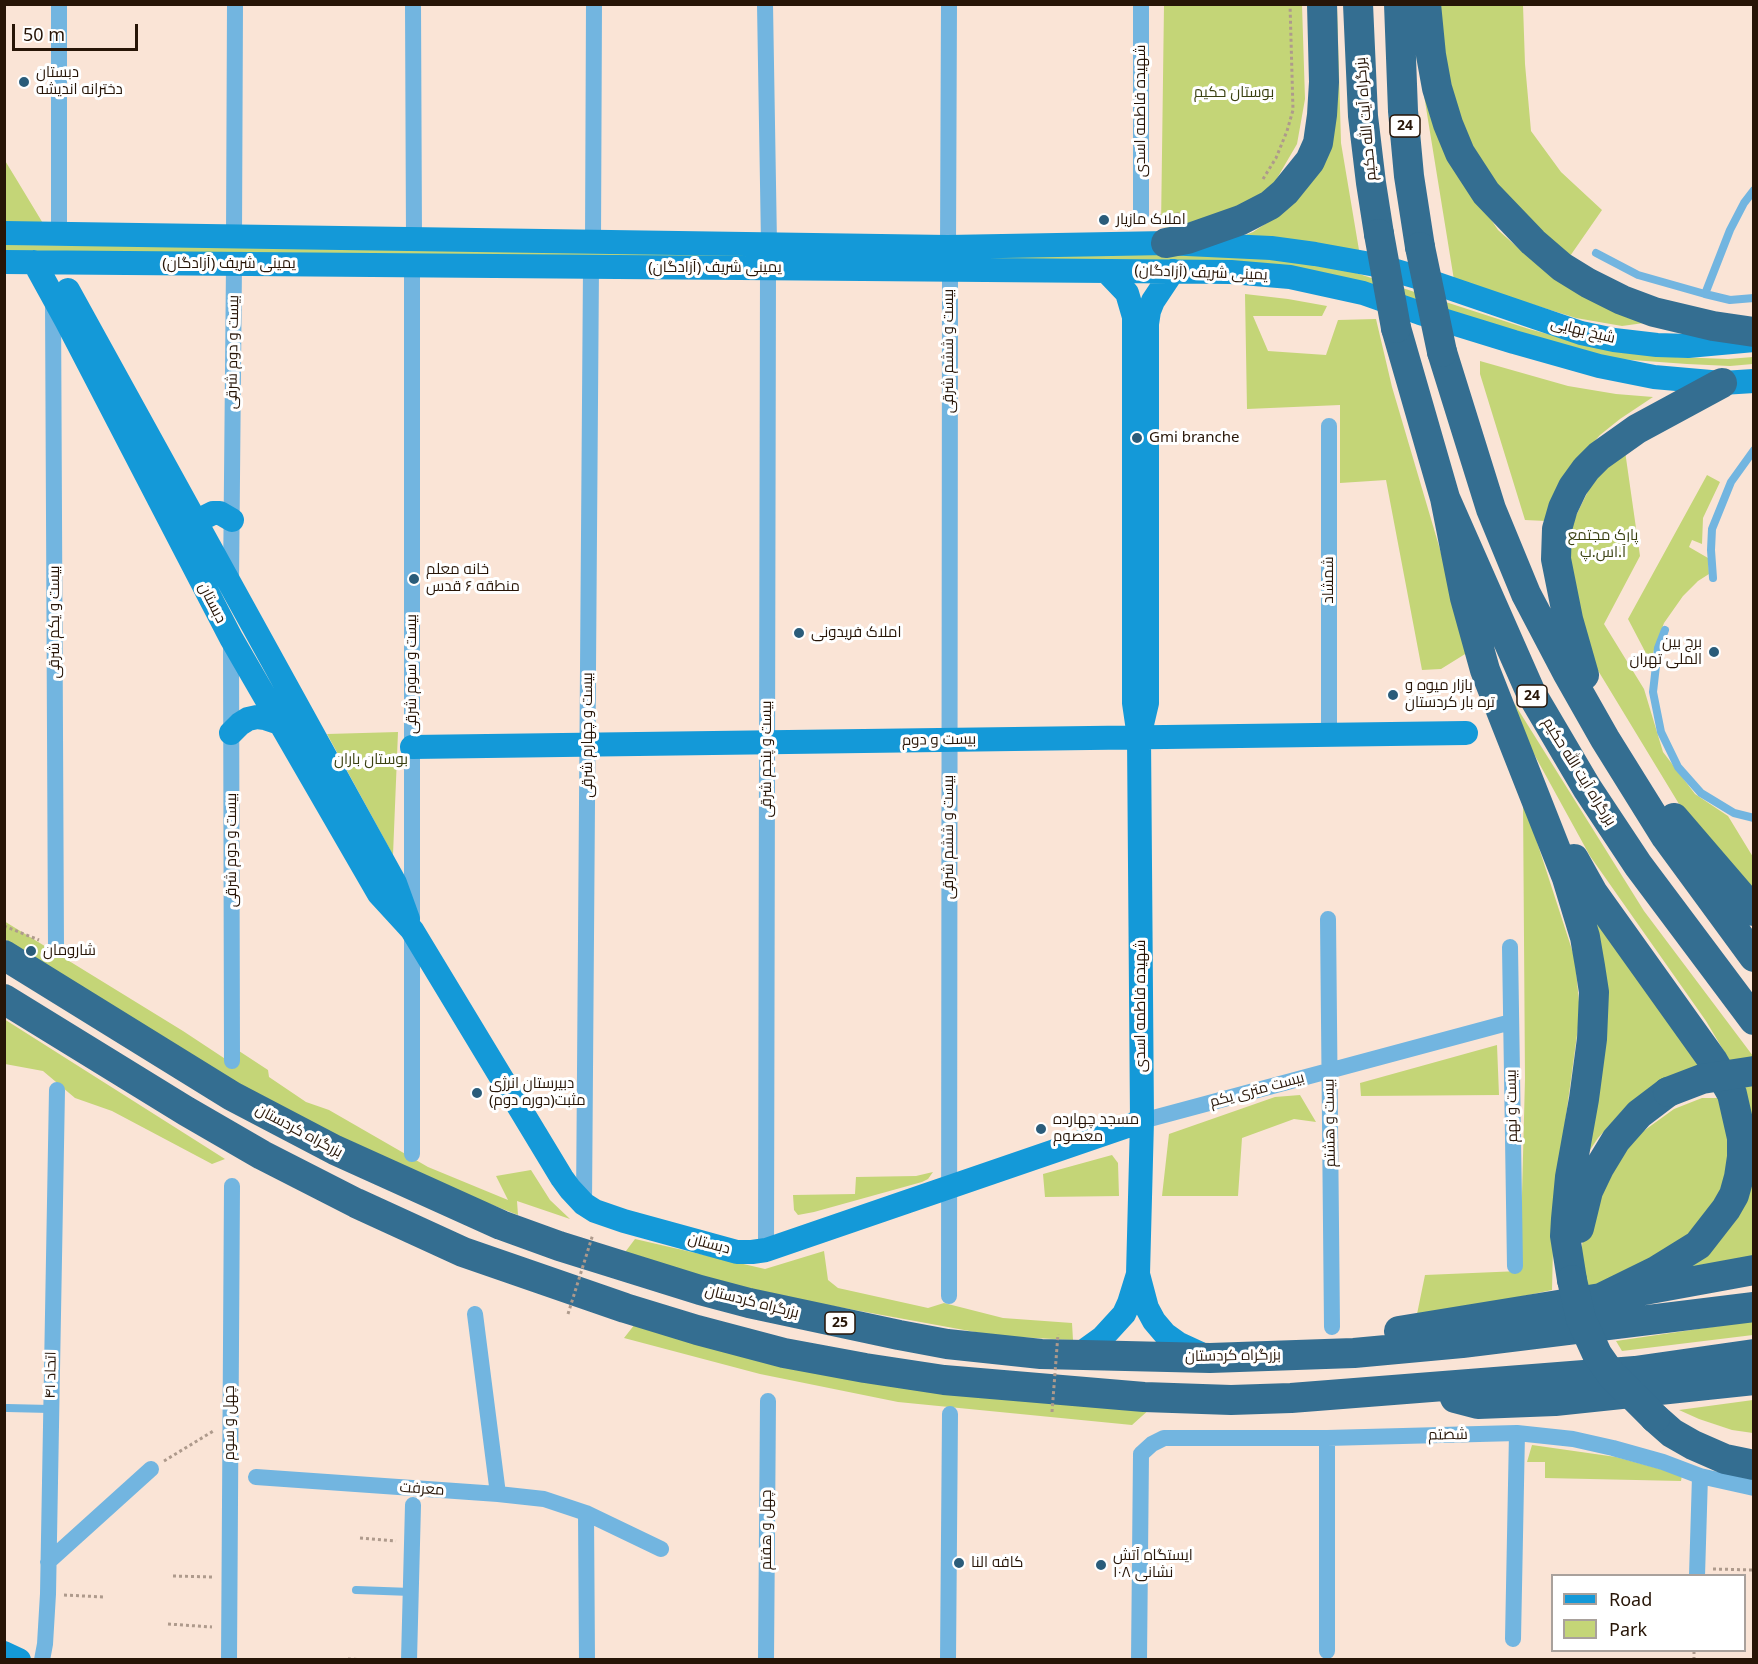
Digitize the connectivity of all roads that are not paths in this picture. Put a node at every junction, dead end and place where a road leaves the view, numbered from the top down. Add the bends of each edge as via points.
1 (59, 4) edge
2 (235, 4) edge
3 (413, 4) edge
4 (594, 4) edge
5 (765, 4) edge
6 (949, 4) edge
7 (1141, 4) edge
8 (1322, 4) edge
9 (1358, 4) edge
10 (1399, 4) edge
11 (1426, 4) edge
12 (1754, 190) edge
13 (1141, 217) road end
14 (4, 233) edge
15 (59, 234) junction
16 (234, 236) junction
17 (414, 239) junction
18 (593, 242) junction
19 (769, 244) junction
20 (1596, 253) dead end
21 (1170, 257) junction
22 (949, 258) junction
23 (4, 262) edge
24 (43, 262) junction
25 (234, 264) junction
26 (412, 265) junction
27 (591, 267) junction
28 (768, 268) junction
29 (1106, 271) junction
30 (1420, 278) joint
31 (1705, 294) junction
32 (53, 297) junction
33 (1754, 298) edge
34 (1141, 317) junction
35 (74, 318) junction
36 (1408, 320) junction
37 (1754, 332) edge
38 (1754, 340) edge
39 (1754, 381) edge
40 (1722, 383) junction
41 (1329, 426) dead end
42 (1754, 450) edge
43 (1445, 498) junction
44 (232, 520) junction
45 (200, 529) junction
46 (1713, 578) dead end
47 (231, 584) junction
48 (1665, 630) dead end
49 (231, 638) junction
50 (280, 723) junction
51 (231, 733) junction
52 (1466, 733) dead end
53 (1329, 735) junction
54 (1139, 737) junction
55 (1605, 739) junction
56 (949, 740) junction
57 (767, 742) junction
58 (588, 745) junction
59 (412, 747) junction
60 (1532, 786) junction
61 (1754, 818) edge
62 (1754, 911) edge
63 (1328, 919) dead end
64 (412, 930) junction
65 (1510, 946) dead end
66 (56, 947) road end
67 (4, 955) edge
68 (1754, 957) edge
69 (4, 999) edge
70 (1754, 1020) edge
71 (1511, 1022) junction
72 (232, 1061) dead end
73 (1329, 1070) junction
74 (1754, 1071) edge
75 (57, 1090) dead end
76 (1142, 1121) junction
77 (412, 1154) dead end
78 (232, 1186) dead end
79 (949, 1186) junction
80 (584, 1204) junction
81 (766, 1250) junction
82 (1515, 1266) dead end
83 (1754, 1270) edge
84 (1138, 1274) junction
85 (1572, 1280) junction
86 (949, 1296) dead end
87 (1601, 1298) junction
88 (1754, 1307) edge
89 (475, 1314) dead end
90 (1332, 1328) dead end
91 (1068, 1345) junction
92 (1354, 1353) junction
93 (1754, 1354) edge
94 (1210, 1358) junction
95 (1754, 1380) edge
96 (1418, 1389) junction
97 (768, 1401) dead end
98 (7, 1408) dead end
99 (50, 1409) junction
100 (950, 1414) dead end
101 (1655, 1418) junction
102 (1516, 1433) junction
103 (1327, 1438) junction
104 (1754, 1445) edge
105 (1754, 1465) edge
106 (152, 1469) road end
107 (1700, 1476) junction
108 (256, 1477) dead end
109 (1754, 1488) edge
110 (498, 1494) junction
111 (413, 1505) dead end
112 (586, 1513) junction
113 (661, 1549) dead end
114 (48, 1562) junction
115 (1697, 1572) edge
116 (356, 1590) dead end
117 (411, 1592) junction
118 (1513, 1639) dead end
119 (1327, 1651) dead end
120 (4, 1653) edge
121 (19, 1659) edge
122 (42, 1659) edge
123 (229, 1659) edge
124 (409, 1659) edge
125 (587, 1659) edge
126 (766, 1659) edge
127 (948, 1659) edge
128 (1139, 1659) edge

1 - 15 street
2 - 16 street
3 - 17 street
4 - 18 street
5 - 19 street
6 - 22 street, بیست و ششم شرقی
7 - 13 street, شهیده فاطمه اسدی
8 - 21 highway via 1322,115 1318,143 1310,161 1270,205 1187,239
9 - 36 highway, بزرگراه آیت الله حکیم / 24, bridge via 1363,116 1379,234
10 - 55 highway, 24, bridge via 1409,176 1442,352 1491,509 1526,594
11 - 37 highway via 1437,88 1460,153 1486,193 1526,235 1562,267 1622,300 1653,312
12 - 31 lane via 1730,230
14 - 15 street, یمینی شریف (آزادگان)
15 - 16 street, یمینی شریف (آزادگان)
16 - 17 street, یمینی شریف (آزادگان)
17 - 18 street, یمینی شریف (آزادگان)
18 - 19 street, یمینی شریف (آزادگان)
19 - 22 street, یمینی شریف (آزادگان)
20 - 31 lane via 1638,275
21 - 22 street, یمینی شریف (آزادگان)
21 - 29 street, یمینی شریف (آزادگان)
21 - 30 street, یمینی شریف (آزادگان) via 1271,248 1376,265
21 - 34 street, شهیده فاطمه اسدی via 1153,301
21 - 36 street, یمینی شریف (آزادگان) via 1231,272 1290,277 1363,293
22 - 28 street, یمینی شریف (آزادگان)
22 - 29 street, یمینی شریف (آزادگان)
22 - 56 street, بیست و ششم شرقی
23 - 24 street, یمینی شریف (آزادگان)
24 - 25 street, یمینی شریف (آزادگان)
24 - 32 street, دبستان
24 - 35 street, دبستان
25 - 26 street, یمینی شریف (آزادگان)
25 - 44 street, بیست و دوم شرقی
26 - 27 street, یمینی شریف (آزادگان)
26 - 59 street, بیست و سوم شرقی
27 - 28 street, یمینی شریف (آزادگان)
27 - 58 street, بیست و چهارم شرقی
28 - 57 street, بیست و پنجم شرقی
29 - 34 street, شهیده فاطمه اسدی via 1127,293
30 - 38 street, شیخ بهایی via 1581,333 1614,340 1688,346
31 - 33 lane via 1730,300
32 - 35 street, دبستان
32 - 66 street, بیست و یکم شرقی
34 - 54 street, شهیده فاطمه اسدی via 1134,703
35 - 45 street, دبستان
35 - 49 street, دبستان
36 - 40 street, شیخ بهایی via 1653,377
36 - 43 highway, بزرگراه آیت الله حکیم / 24
39 - 40 street, شیخ بهایی
40 - 55 highway via 1637,429 1599,456 1573,487 1563,508 1557,529 1556,559 1575,648
41 - 53 street, شمشاد
42 - 46 lane via 1731,482 1712,529
43 - 60 highway via 1465,598 1485,670
43 - 70 highway, بزرگراه آیت الله حکیم / 24 via 1531,693 1581,778 1638,865
44 - 45 street via 213,513 203,518
44 - 47 street, بیست و دوم شرقی
45 - 47 street, دبستان
47 - 49 street
47 - 64 street, دبستان via 395,883
48 - 61 lane via 1658,648 1653,692 1661,732 1678,767 1701,794 1734,813
49 - 50 street, دبستان
49 - 51 street, بیست و دوم شرقی
50 - 51 street via 257,717 248,719
50 - 64 street, دبستان via 379,894
51 - 72 street, بیست و دوم شرقی
52 - 53 street, بیست و دوم
53 - 54 street, بیست و دوم
54 - 56 street, بیست و دوم
54 - 76 street, شهیده فاطمه اسدی
55 - 62 highway
55 - 68 highway, 24 via 1666,837
56 - 57 street, بیست و دوم
56 - 79 street, بیست و ششم شرقی
57 - 58 street, بیست و دوم
57 - 81 street, بیست و پنجم شرقی
58 - 59 street, بیست و دوم
58 - 80 street, بیست و چهارم شرقی
59 - 64 street, بیست و سوم شرقی
60 - 85 highway via 1577,910 1594,992 1590,1063 1567,1201 1565,1236
60 - 87 highway via 1593,893 1713,1061 1732,1094 1742,1138 1734,1195 1698,1245
63 - 73 street, بیست و هشتم
64 - 77 street, بیست و سوم شرقی
64 - 80 street, دبستان via 562,1178
65 - 71 street, بیست و نهم
67 - 91 highway, بزرگراه کردستان / 25 via 232,1096 335,1150 501,1225 656,1277 749,1303 947,1344 1041,1354
69 - 96 highway via 186,1112 356,1203 463,1252 585,1296 697,1330 784,1353 865,1368 1069,1392 1231,1400
71 - 73 street, بیست متری یکم
71 - 82 street, بیست و نهم
73 - 76 street, بیست متری یکم
73 - 90 street, بیست و هشتم
74 - 85 highway, bridge via 1702,1079 1668,1092 1639,1114 1616,1140 1588,1191
75 - 99 street, اتحاد ۴۱
76 - 79 street, دبستان
76 - 84 street, شهیده فاطمه اسدی
78 - 123 street, چهل و سوم
79 - 81 street, دبستان
79 - 86 street, بیست و ششم شرقی
80 - 81 street, دبستان via 624,1221 737,1252
83 - 87 highway
84 - 91 street via 1124,1314 1102,1338
84 - 94 street via 1148,1308 1165,1334
85 - 101 highway, bridge via 1581,1319 1596,1354
87 - 92 highway via 1397,1331
88 - 92 highway, بزرگراه کردستان / 25
89 - 110 street
91 - 94 highway, بزرگراه کردستان / 25
92 - 94 highway, بزرگراه کردستان / 25
93 - 96 highway via 1635,1371
95 - 96 highway via 1555,1401 1478,1404
97 - 126 street, چهل و هفتم
98 - 99 lane
99 - 114 street, اتحاد ۴۱
100 - 127 street
101 - 104 highway
101 - 105 highway via 1693,1445 1725,1459
102 - 103 street, شصتم
102 - 107 street, شصتم via 1613,1448
102 - 118 street
103 - 119 street
103 - 128 street, شصتم via 1164,1438 1141,1454
106 - 114 street
107 - 109 street, شصتم
107 - 115 street
108 - 110 street, معرفت
110 - 112 street, معرفت via 544,1499
111 - 117 street
112 - 113 street, معرفت
112 - 125 street
114 - 122 street, اتحاد ۴۱
116 - 117 lane
117 - 124 street
120 - 121 street

